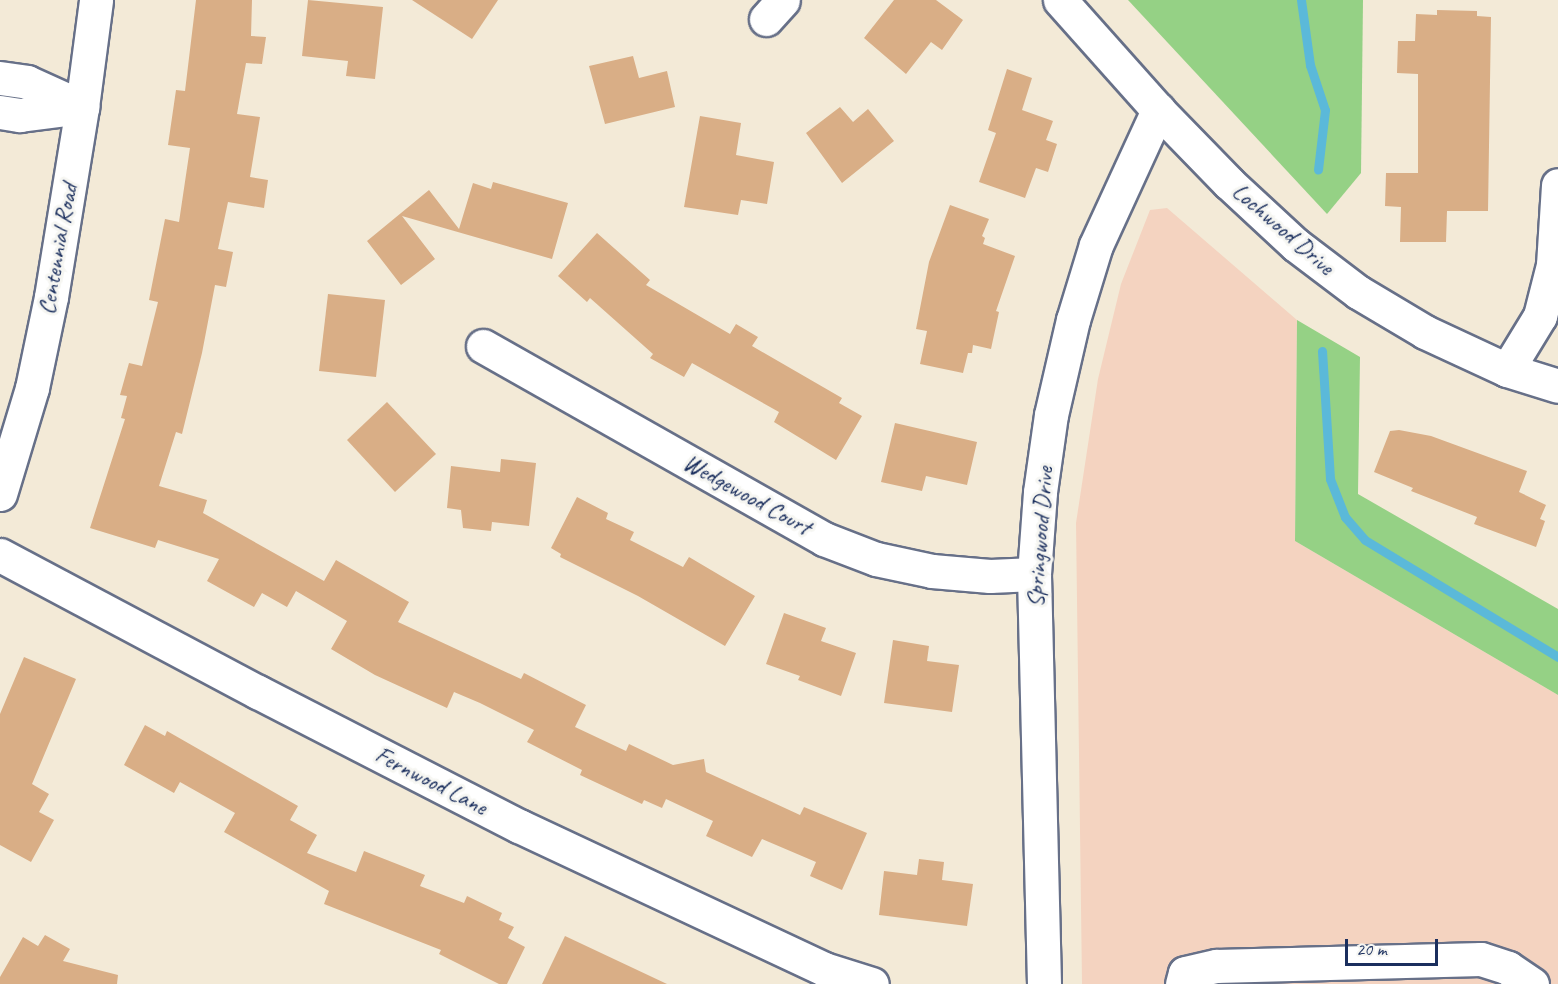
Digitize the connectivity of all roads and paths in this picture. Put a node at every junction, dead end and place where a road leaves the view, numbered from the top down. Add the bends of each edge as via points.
1 (96, 0) edge
2 (1060, 0) edge
3 (0, 78) edge
4 (82, 107) junction
5 (1158, 110) junction
6 (0, 112) edge
7 (1558, 185) edge
8 (483, 346) dead end
9 (1507, 370) junction
10 (1558, 386) edge
11 (0, 494) edge
12 (0, 555) edge
13 (1034, 574) junction
14 (873, 984) edge
15 (1044, 984) edge
16 (1182, 984) edge
17 (1532, 984) edge

1 - 4 street, Centennial Road
2 - 5 street, Lochwood Drive
3 - 4 street via 27,82
4 - 6 street via 20,115
4 - 11 street, Centennial Road via 49,308 32,388
5 - 9 street, Lochwood Drive via 1296,245 1358,292 1425,332
5 - 13 street, Springwood Drive via 1096,245 1073,320 1051,415
7 - 9 street via 1553,265 1540,315
8 - 13 street, Wedgewood Court via 825,539 876,559 932,571 990,576
9 - 10 street, Lochwood Drive
12 - 14 street, Fernwood Lane via 519,826 824,969
13 - 15 street, Springwood Drive
16 - 17 street via 1185,973 1216,966 1481,959 1508,968

